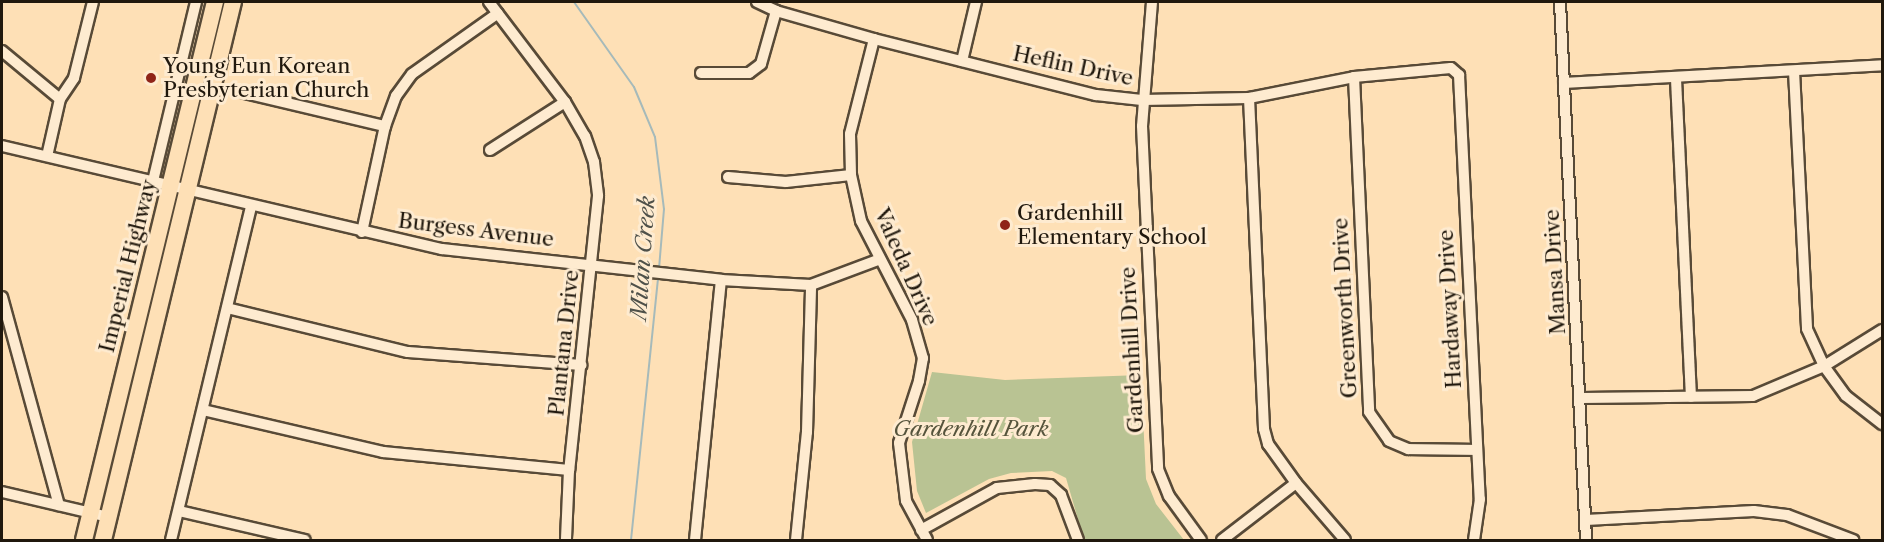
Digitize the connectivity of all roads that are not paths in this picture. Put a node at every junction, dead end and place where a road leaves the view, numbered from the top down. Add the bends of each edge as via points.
1 (93, 2) edge
2 (196, 2) edge
3 (215, 2) edge
4 (233, 2) edge
5 (489, 2) edge
6 (757, 2) edge
7 (976, 2) edge
8 (1152, 2) edge
9 (1560, 2) edge
10 (776, 11) junction
11 (498, 13) junction
12 (874, 39) junction
13 (2, 51) edge
14 (962, 60) junction
15 (1882, 65) edge
16 (1794, 71) junction
17 (701, 73) dead end
18 (1459, 75) joint
19 (1354, 77) junction
20 (1677, 79) junction
21 (1564, 82) junction
22 (245, 93) dead end
23 (1249, 98) junction
24 (60, 99) junction
25 (1142, 100) junction
26 (565, 102) junction
27 (385, 126) junction
28 (2, 146) edge
29 (490, 150) dead end
30 (47, 156) junction
31 (851, 175) junction
32 (728, 177) dead end
33 (153, 181) junction
34 (171, 185) junction
35 (188, 189) junction
36 (251, 206) junction
37 (362, 232) junction
38 (878, 260) junction
39 (592, 264) junction
40 (721, 280) junction
41 (811, 285) junction
42 (2, 297) edge
43 (227, 309) junction
44 (5, 316) edge
45 (1882, 330) edge
46 (582, 365) junction
47 (1824, 366) junction
48 (1691, 397) junction
49 (1582, 398) junction
50 (203, 410) junction
51 (1882, 424) edge
52 (1476, 450) junction
53 (569, 470) junction
54 (1296, 483) junction
55 (2, 492) edge
56 (59, 505) junction
57 (91, 512) junction
58 (179, 512) junction
59 (109, 517) junction
60 (1586, 520) junction
61 (921, 530) junction
62 (84, 540) edge
63 (103, 540) edge
64 (171, 540) edge
65 (305, 540) edge
66 (566, 540) edge
67 (695, 540) edge
68 (796, 540) edge
69 (927, 540) edge
70 (1078, 540) edge
71 (1201, 540) edge
72 (1222, 540) edge
73 (1345, 540) edge
74 (1474, 540) edge
75 (1586, 540) edge
76 (1853, 540) edge

1 - 24 street via 74,78
2 - 33 street, Imperial Highway
3 - 34 main road, Imperial Highway
4 - 35 main road, Imperial Highway
5 - 11 street, Plantana Drive
6 - 10 street, Heflin Drive
7 - 14 street
8 - 25 street, Gardenhill Drive
9 - 21 street, Mansa Drive
10 - 12 street, Heflin Drive
10 - 17 street via 761,64 749,73
11 - 26 street, Plantana Drive
11 - 27 street via 412,74 396,96
12 - 14 street, Heflin Drive
12 - 31 street, Valeda Drive via 850,134
13 - 24 street
14 - 25 street, Heflin Drive via 1096,95
15 - 16 street
16 - 20 street
16 - 47 street via 1804,303 1807,329
18 - 19 street, Heflin Drive via 1451,68
18 - 52 street, Hardaway Drive
19 - 23 street, Heflin Drive
19 - 52 street, Greenworth Drive via 1369,412 1389,441 1408,449
20 - 21 street
20 - 48 street
21 - 49 street, Mansa Drive
22 - 27 street
23 - 25 street, Heflin Drive
23 - 54 street via 1264,429 1268,444
24 - 30 street
25 - 71 street, Gardenhill Drive via 1158,469 1169,496
26 - 29 street
26 - 39 street, Plantana Drive via 585,136 594,162 598,196
27 - 37 street
28 - 30 street, Burgess Avenue
30 - 33 street, Burgess Avenue
31 - 32 street via 786,182
31 - 38 street, Valeda Drive via 861,221
33 - 34 street, Burgess Avenue
34 - 35 street, Burgess Avenue
34 - 57 main road, Imperial Highway
35 - 36 street, Burgess Avenue
35 - 59 main road, Imperial Highway
36 - 37 street, Burgess Avenue
36 - 43 street
37 - 39 street, Burgess Avenue via 441,249
38 - 41 street, Burgess Avenue
38 - 61 street, Valeda Drive via 912,320 922,358 919,381 899,443 906,501
39 - 40 street, Burgess Avenue
39 - 46 street, Plantana Drive
40 - 41 street, Burgess Avenue
40 - 67 street
41 - 68 street via 807,432
42 - 44 street
43 - 46 street via 408,352
43 - 50 street
44 - 56 street
45 - 47 street
46 - 53 street, Plantana Drive
47 - 48 street via 1753,396
47 - 51 street via 1846,396
48 - 49 street
49 - 60 street, Mansa Drive
50 - 53 street via 383,452
50 - 58 street
52 - 74 street, Hardaway Drive via 1480,499
53 - 66 street, Plantana Drive
54 - 72 street
54 - 73 street
55 - 56 street
56 - 57 street
57 - 59 street
57 - 62 main road, Imperial Highway
58 - 64 street
58 - 65 street
59 - 63 main road, Imperial Highway
60 - 75 street, Mansa Drive
60 - 76 street via 1754,511 1804,520
61 - 69 street, Valeda Drive
61 - 70 street via 997,488 1035,484 1050,485 1061,495

